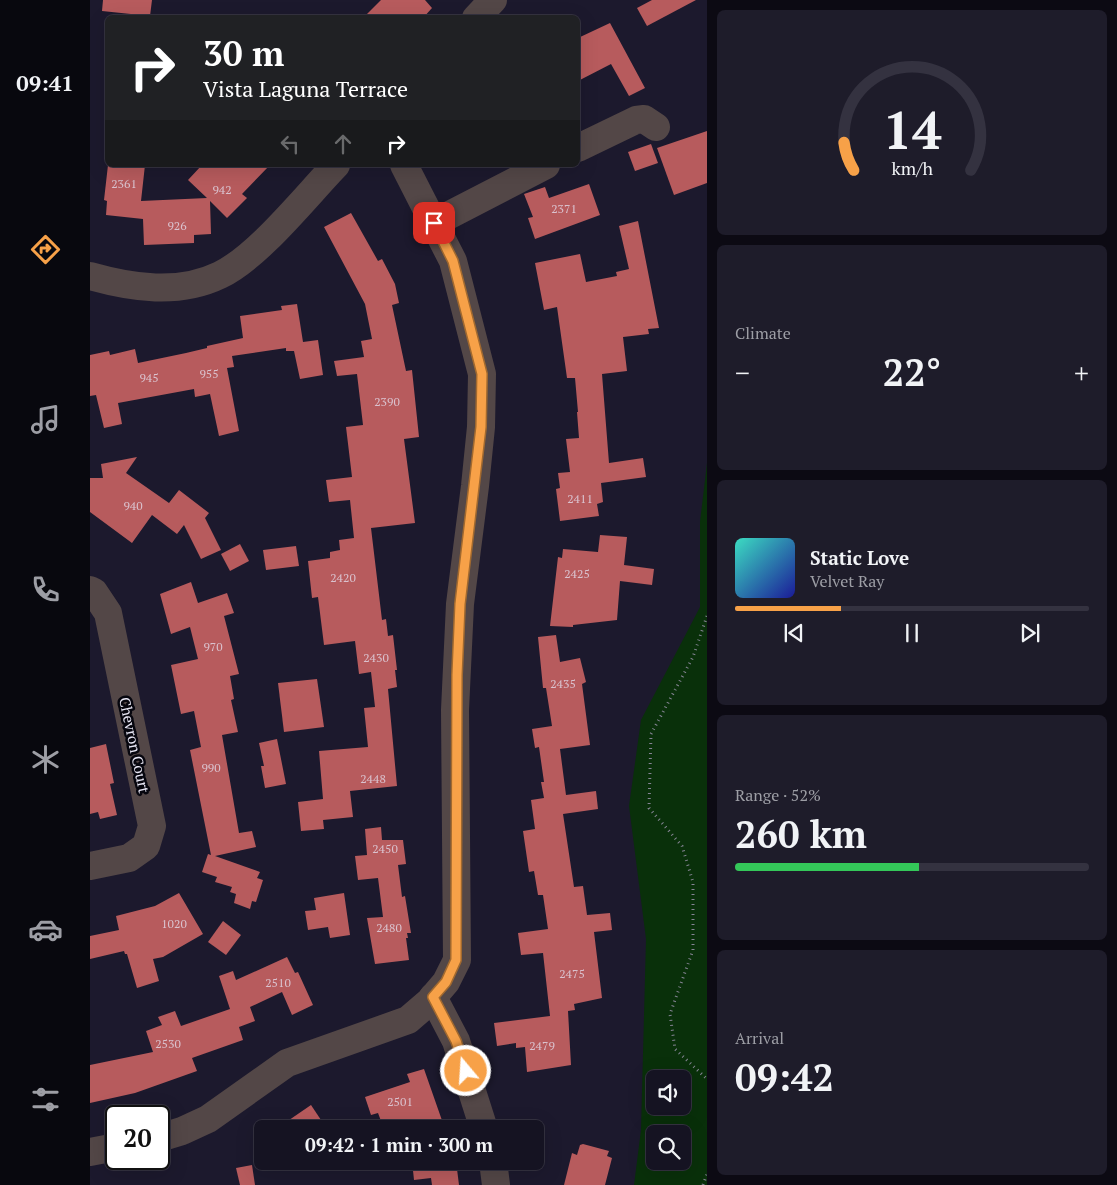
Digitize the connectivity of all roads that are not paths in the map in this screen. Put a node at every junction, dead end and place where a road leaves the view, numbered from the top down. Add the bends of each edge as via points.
1 (493, 0) edge
2 (479, 15) edge
3 (656, 127) dead end
4 (580, 147) edge
5 (334, 167) edge
6 (405, 167) edge
7 (542, 167) edge
8 (434, 223) junction
9 (90, 276) edge
10 (90, 590) edge
11 (90, 866) edge
12 (433, 997) junction
13 (481, 1120) edge
14 (170, 1135) edge
15 (105, 1149) edge
16 (90, 1152) edge
17 (494, 1170) edge
18 (496, 1185) edge

1 - 2 street
3 - 4 street via 644,119 636,120
5 - 9 street via 250,255 221,275 188,286 154,288
6 - 8 street
7 - 8 street
8 - 12 street via 453,261 482,374 481,427 460,604 455,710 456,960 446,982
10 - 11 street, Chevron Court via 108,613 152,826 146,846 129,858
12 - 13 street via 456,1041
12 - 14 street via 408,1020 287,1063 208,1118
15 - 16 street
17 - 18 street

